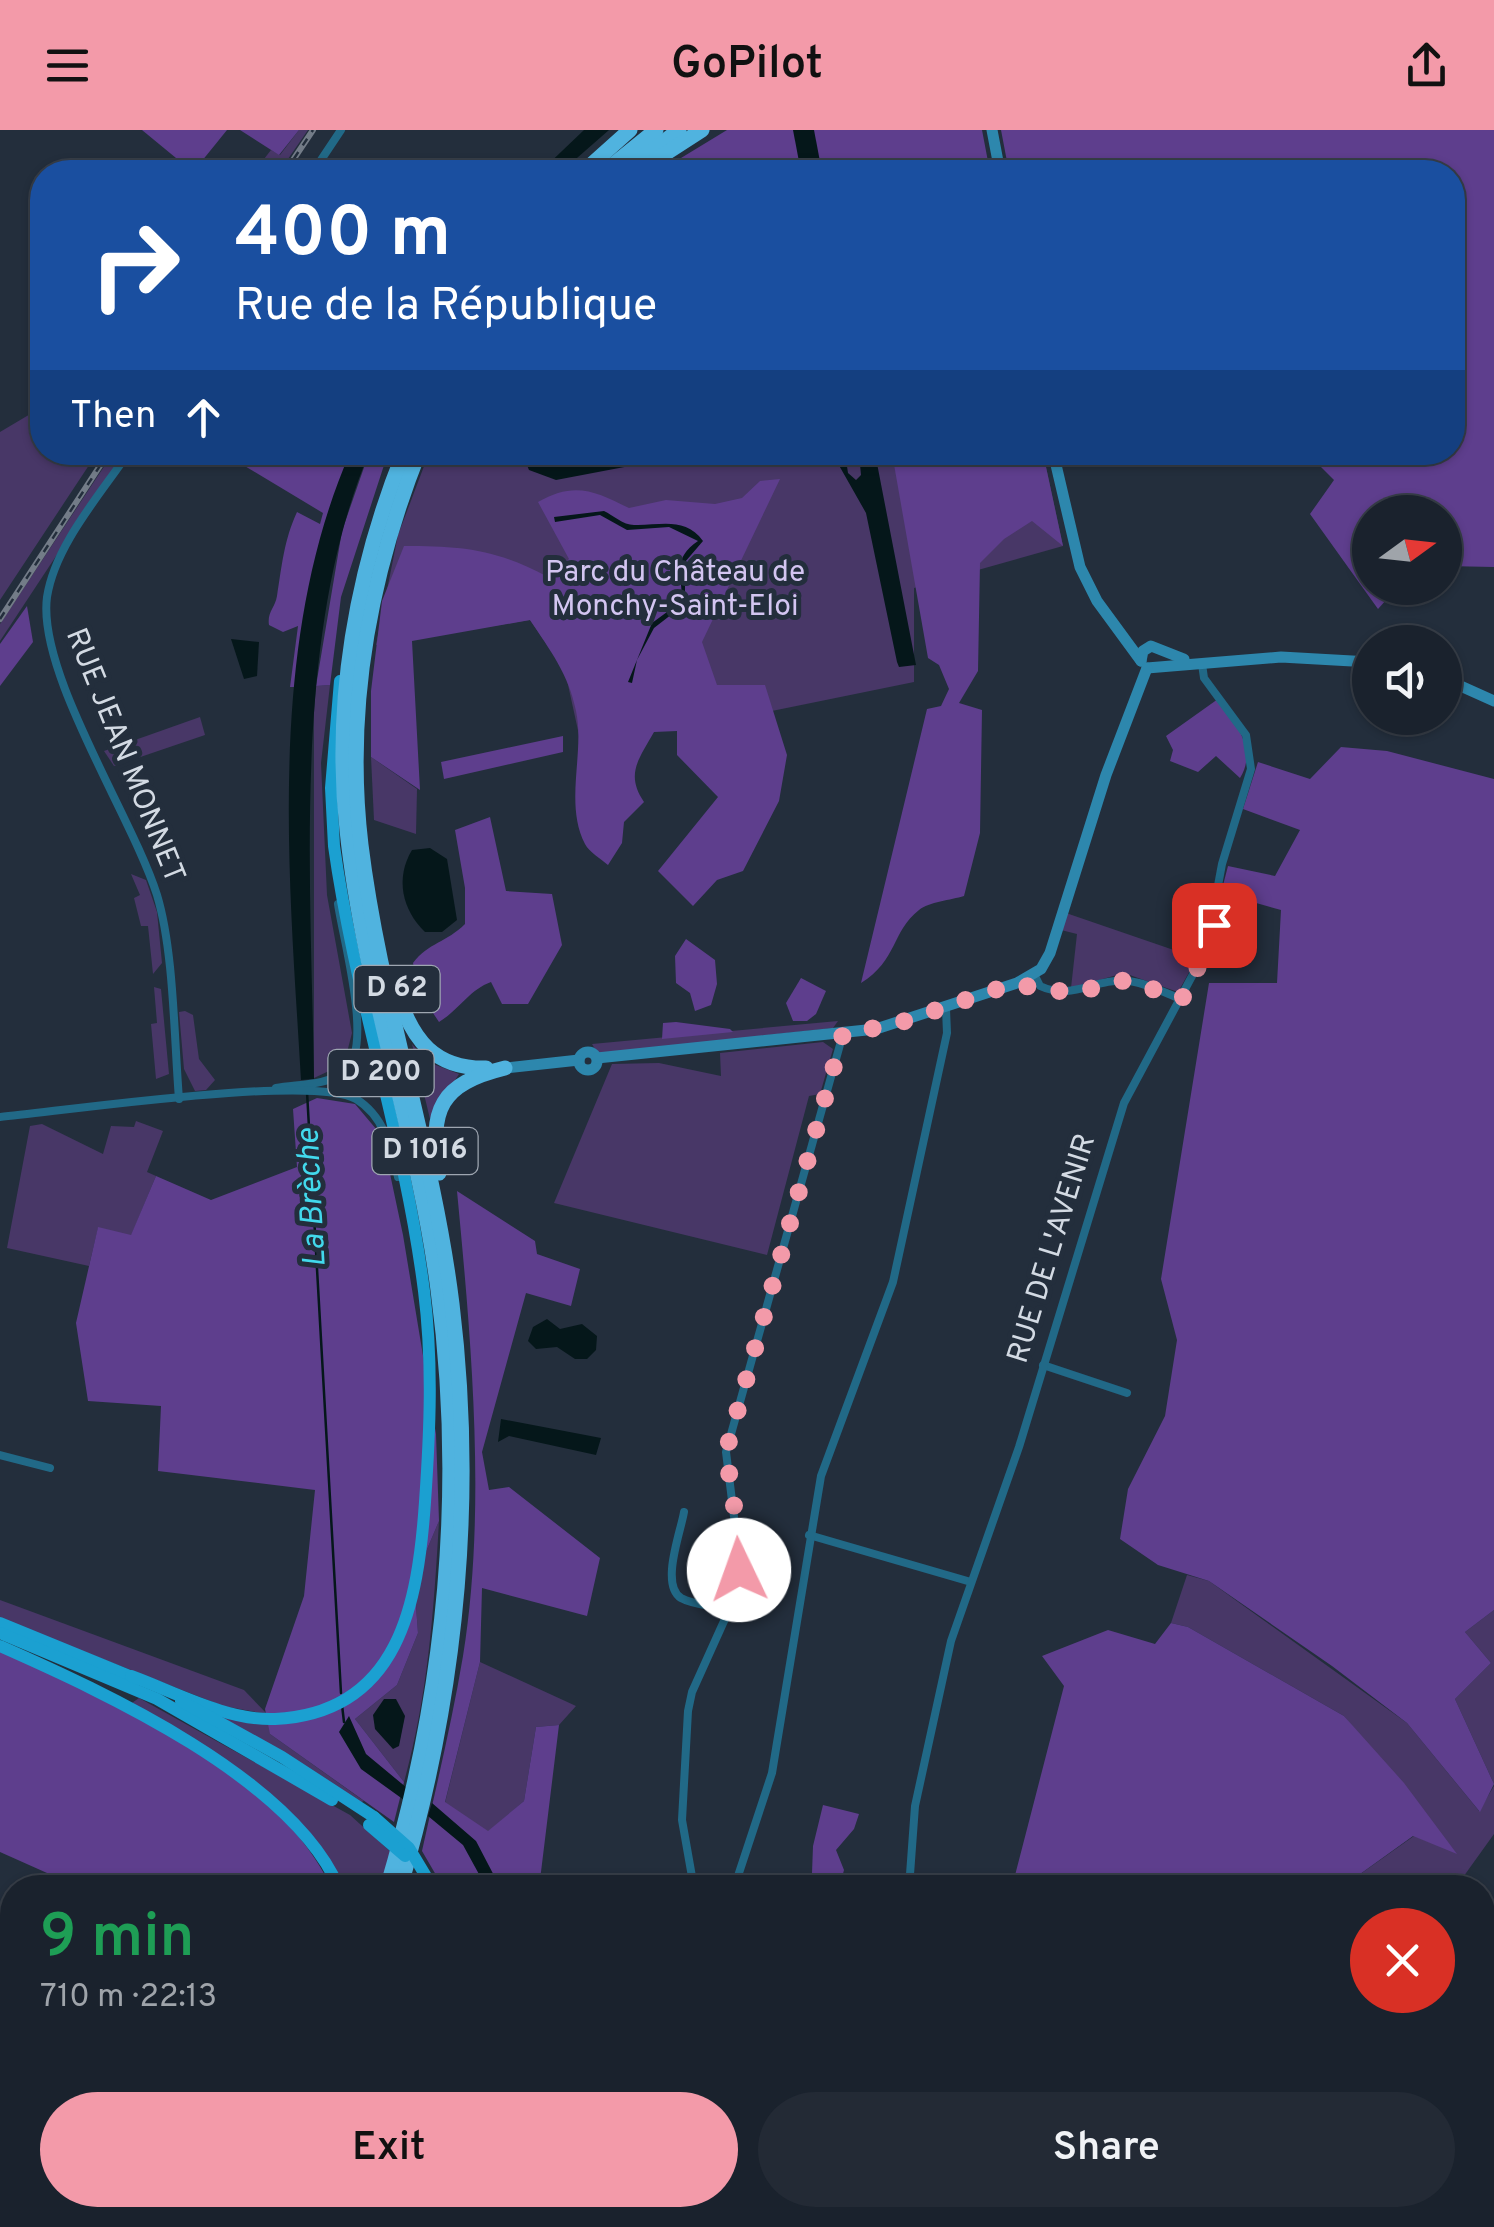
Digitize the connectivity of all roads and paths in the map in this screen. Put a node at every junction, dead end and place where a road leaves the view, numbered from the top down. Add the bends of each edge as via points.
1 (341, 130) edge
2 (630, 130) edge
3 (656, 130) edge
4 (679, 130) edge
5 (702, 130) edge
6 (992, 130) edge
7 (321, 160) edge
8 (597, 160) edge
9 (619, 160) edge
10 (640, 160) edge
11 (656, 160) edge
12 (998, 160) edge
13 (121, 465) edge
14 (399, 465) edge
15 (414, 465) edge
16 (1055, 465) edge
17 (1101, 607) junction
18 (355, 620) junction
19 (1155, 648) junction
20 (1352, 661) edge
21 (1188, 662) junction
22 (1202, 664) junction
23 (1150, 665) junction
24 (1462, 687) edge
25 (1494, 701) edge
26 (361, 842) junction
27 (336, 859) junction
28 (1034, 974) junction
29 (1012, 984) junction
30 (1044, 989) junction
31 (1182, 999) junction
32 (946, 1009) junction
33 (843, 1034) junction
34 (505, 1068) junction
35 (318, 1086) junction
36 (179, 1099) junction
37 (0, 1117) edge
38 (422, 1274) junction
39 (458, 1360) junction
40 (1042, 1365) junction
41 (1127, 1393) dead end
42 (0, 1455) edge
43 (50, 1468) dead end
44 (684, 1512) dead end
45 (809, 1535) junction
46 (970, 1582) junction
47 (729, 1610) junction
48 (0, 1623) edge
49 (0, 1633) edge
50 (0, 1646) edge
51 (131, 1676) junction
52 (421, 1786) junction
53 (413, 1820) junction
54 (371, 1821) junction
55 (330, 1875) edge
56 (392, 1875) edge
57 (402, 1875) edge
58 (416, 1875) edge
59 (425, 1875) edge
60 (692, 1875) edge
61 (738, 1875) edge
62 (910, 1875) edge

1 - 7 street
2 - 8 highway
3 - 9 highway
4 - 10 highway
5 - 11 highway
6 - 12 street
13 - 36 street, RUE JEAN MONNET via 62,555 46,616 56,662 157,896
14 - 18 highway, D 1016
15 - 26 highway, D 1016 via 390,530 366,637 356,750
16 - 17 street via 1070,540
17 - 19 street
17 - 23 street
18 - 27 main road, D 200 via 332,760
18 - 52 highway, D 1016 via 344,720 347,830 430,1238 449,1416 444,1614
19 - 21 street
19 - 23 street
19 - 23 street via 1143,651
20 - 22 street via 1281,657
21 - 22 street
21 - 23 street
22 - 31 street, RUE DE L'AVENIR via 1204,678 1246,735 1252,764 1222,864 1208,944
23 - 28 street via 1106,775 1050,954
24 - 25 street
26 - 34 highway, D 62 via 412,1032 450,1064
26 - 39 highway, D 1016 via 436,1204
27 - 35 street via 358,1049 346,1071
27 - 38 main road, D 200
28 - 29 street
28 - 30 street
29 - 30 street
29 - 32 street
30 - 31 street via 1073,993 1126,980
31 - 40 street, RUE DE L'AVENIR via 1126,1097
32 - 33 street
32 - 45 street via 945,1044 896,1272 826,1460
33 - 34 street, D 62 via 596,1058 590,1070 579,1060
33 - 47 street via 726,1452 740,1553
34 - 39 highway, D 62 via 454,1088 436,1125
35 - 36 street
35 - 38 street via 359,1101 382,1126
36 - 37 street
38 - 51 main road, D 200 via 431,1405 419,1571 399,1640 380,1669 324,1708 287,1718 254,1718
39 - 52 highway, D 1016 via 460,1562 448,1678
40 - 41 street
40 - 46 street, RUE DE L'AVENIR
42 - 43 street
44 - 47 street via 674,1589 682,1598
45 - 46 street
45 - 61 street via 772,1773
46 - 62 street, RUE DE L'AVENIR via 930,1722
47 - 60 street via 688,1711 682,1820
48 - 51 main road, D 200
49 - 54 main road, D 200 via 182,1711
50 - 55 main road via 126,1707 241,1778 300,1829
51 - 54 main road, D 200 via 254,1741
52 - 53 highway, D 1016
53 - 56 highway, D 1016
53 - 57 highway, D 1016
54 - 58 main road, D 200, bridge
54 - 59 main road, D 200, bridge via 409,1848

